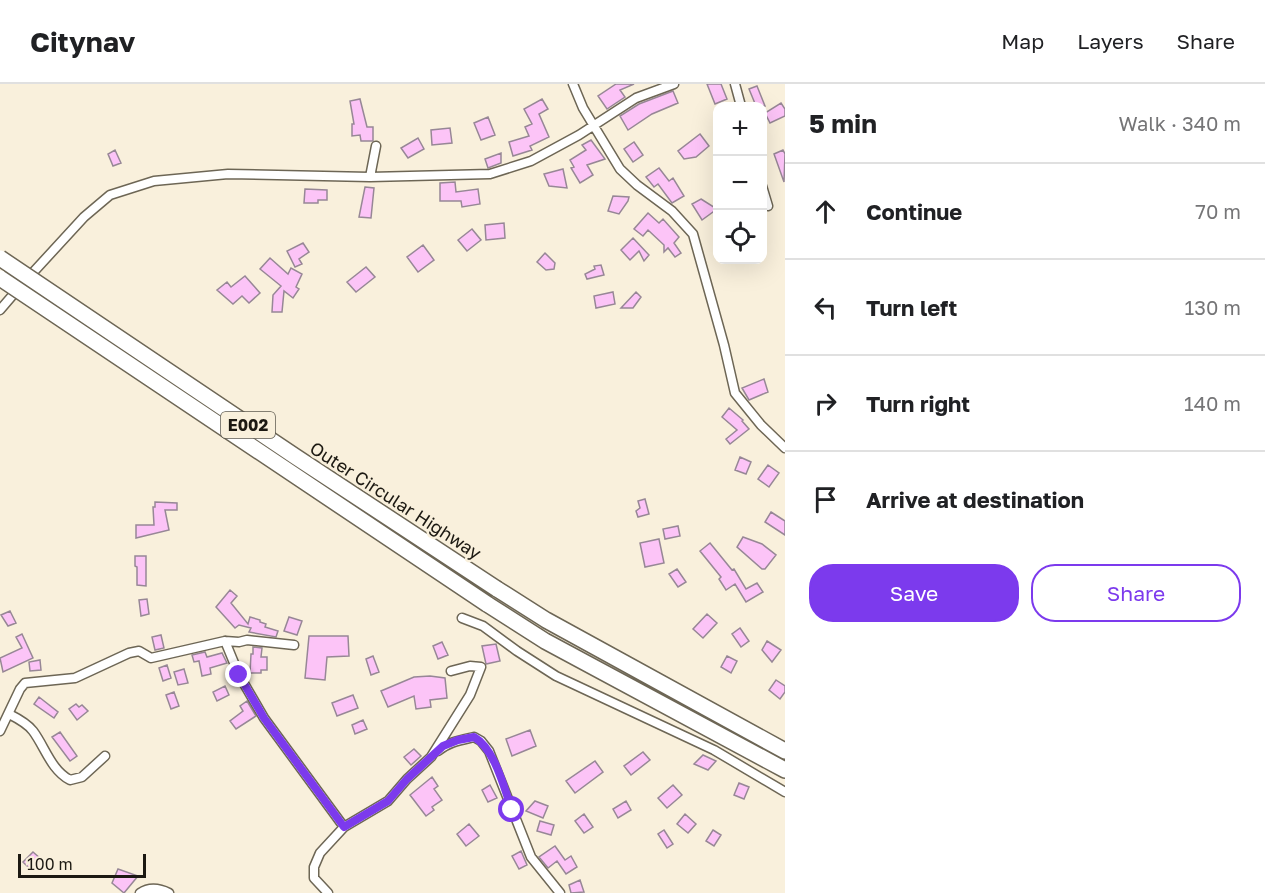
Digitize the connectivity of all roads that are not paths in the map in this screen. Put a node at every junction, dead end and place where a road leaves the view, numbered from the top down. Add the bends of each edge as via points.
1 (573, 84) edge
2 (674, 84) edge
3 (735, 84) edge
4 (740, 102) edge
5 (593, 125) junction
6 (376, 146) dead end
7 (370, 177) junction
8 (767, 203) edge
9 (768, 206) dead end
10 (0, 258) edge
11 (0, 278) edge
12 (0, 310) edge
13 (785, 448) edge
14 (462, 618) dead end
15 (225, 641) junction
16 (294, 645) dead end
17 (451, 671) dead end
18 (9, 714) junction
19 (0, 731) edge
20 (785, 751) edge
21 (105, 756) dead end
22 (431, 757) junction
23 (785, 770) edge
24 (785, 792) edge
25 (344, 827) junction
26 (140, 893) edge
27 (169, 893) edge
28 (328, 893) edge
29 (560, 893) edge

1 - 5 street
2 - 5 street via 636,98
3 - 4 street
5 - 7 street via 531,161 490,174
5 - 13 street via 620,169 672,211 693,234 735,393
6 - 7 street
7 - 12 street via 228,174 154,181 110,195 51,251
8 - 9 street
10 - 20 highway, Outer Circular Highway / E002, bridge via 546,620
11 - 23 highway, Outer Circular Highway / E002, bridge via 545,641
14 - 24 street via 483,626 556,676 714,750
15 - 16 street
15 - 18 street via 152,658 140,651 129,653 75,678 25,683
15 - 25 street via 264,718
17 - 22 street via 470,666 481,668 470,695
18 - 19 street
18 - 21 street via 32,729 46,755 70,780 82,777
22 - 25 street via 388,801
22 - 29 street via 458,740 474,737 481,741 489,751 531,857
25 - 28 street via 320,853 314,867 314,878
26 - 27 street via 158,888

